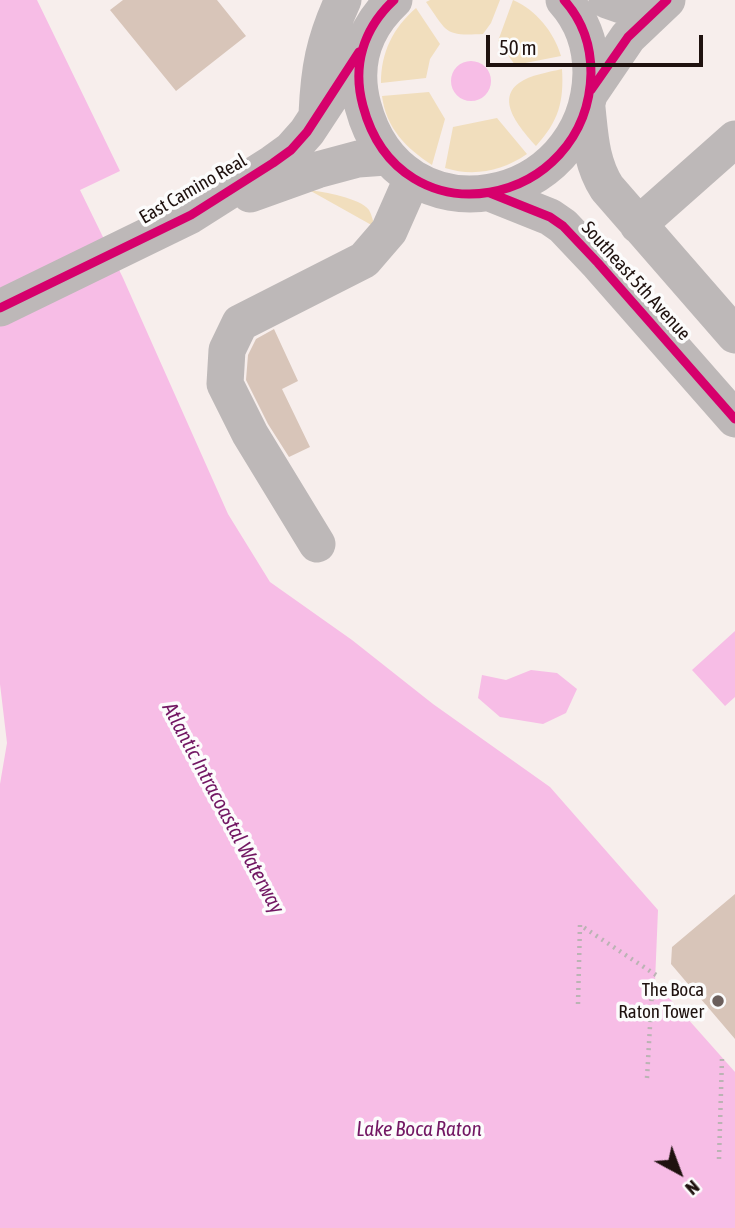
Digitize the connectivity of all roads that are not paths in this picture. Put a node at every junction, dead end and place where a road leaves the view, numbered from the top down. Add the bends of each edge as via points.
1 (343, 0) edge
2 (394, 0) edge
3 (564, 0) edge
4 (607, 0) edge
5 (664, 2) edge
6 (364, 26) edge
7 (588, 100) junction
8 (317, 115) junction
9 (735, 139) edge
10 (399, 168) junction
11 (490, 193) junction
12 (208, 205) junction
13 (638, 225) junction
14 (0, 308) edge
15 (735, 335) edge
16 (735, 419) edge
17 (317, 544) dead end

1 - 8 street via 326,40
2 - 6 street, East Camino Real
3 - 7 street, Southeast 5th Avenue via 589,41
4 - 5 street via 630,8
5 - 7 street via 628,37
6 - 8 street, East Camino Real
6 - 10 street via 359,93 373,136
7 - 11 street via 562,151 548,167 513,187
7 - 13 street, Southeast 5th Avenue via 599,175
8 - 12 street, East Camino Real via 290,150
9 - 13 street
10 - 11 street via 449,192
10 - 12 street, East Camino Real via 358,159
10 - 17 street via 389,231 364,260 240,323 227,350 225,384
11 - 16 street, Southeast 5th Avenue via 563,226
12 - 14 street, East Camino Real
13 - 15 street, Southeast 5th Avenue

